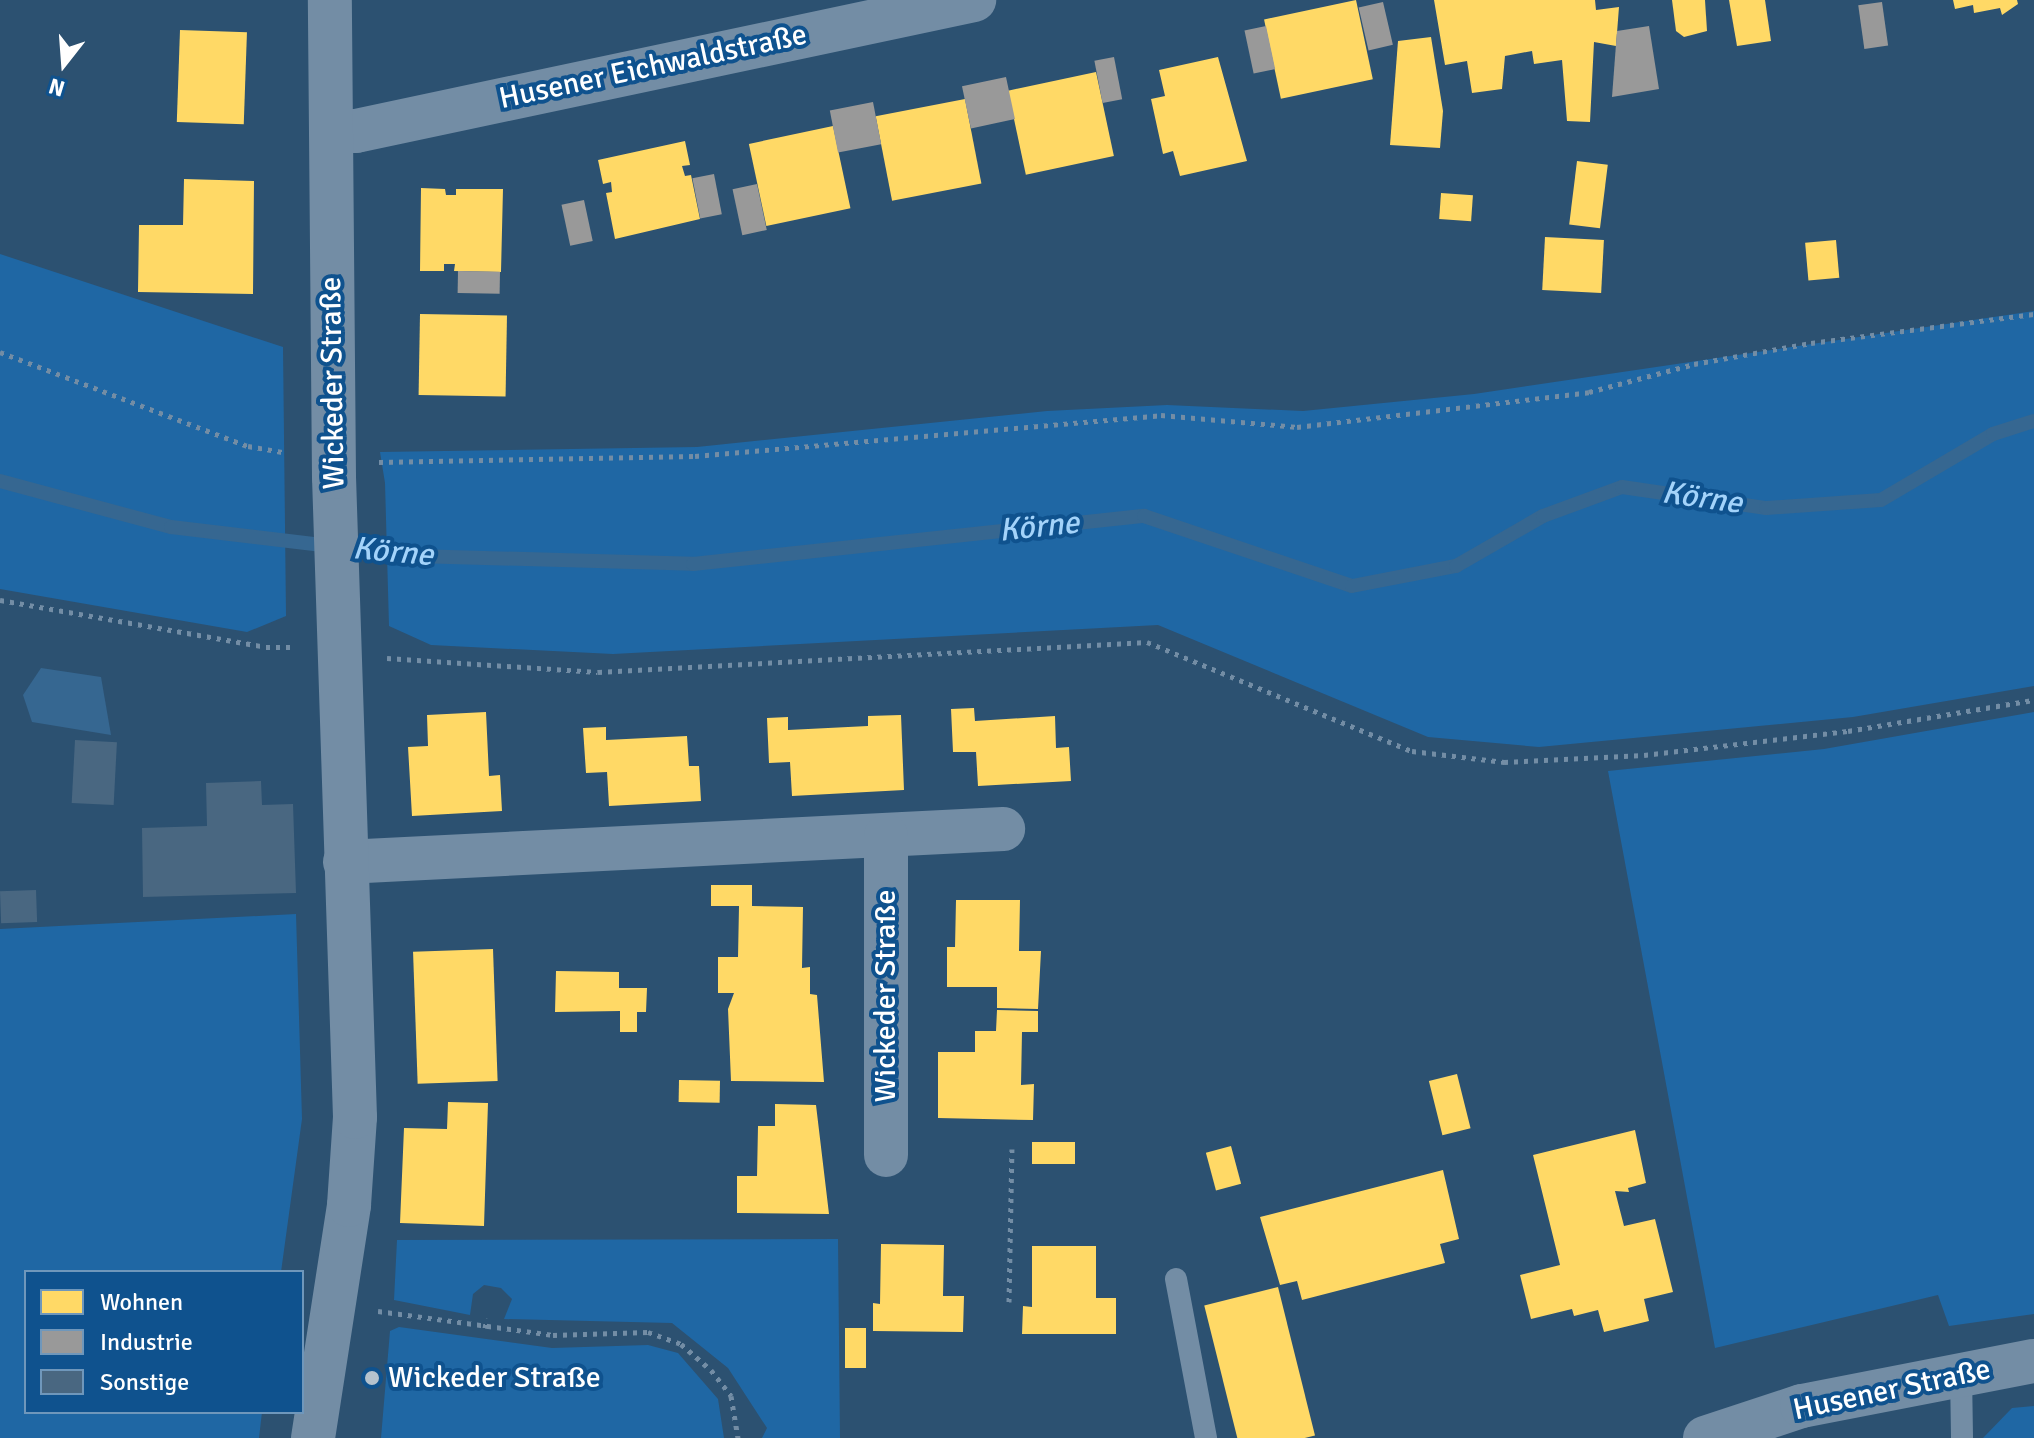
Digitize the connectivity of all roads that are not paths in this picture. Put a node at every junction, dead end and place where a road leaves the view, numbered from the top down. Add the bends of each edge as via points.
1 (330, 0) edge
2 (974, 0) edge
3 (331, 131) junction
4 (1003, 829) dead end
5 (886, 836) junction
6 (345, 862) junction
7 (886, 1155) dead end
8 (1176, 1279) dead end
9 (2034, 1361) edge
10 (1961, 1373) junction
11 (313, 1438) edge
12 (1206, 1438) edge
13 (1705, 1438) edge
14 (1962, 1438) edge

1 - 3 street, Wickeder Straße
2 - 3 street, Husener Eichwaldstraße via 356,131
3 - 6 street, Wickeder Straße
4 - 5 street
5 - 6 street
5 - 7 street, Wickeder Straße
6 - 11 street, Wickeder Straße via 355,1117 349,1205
8 - 12 lane
9 - 10 street, Husener Straße
10 - 13 street, Husener Straße via 1802,1406
10 - 14 lane

